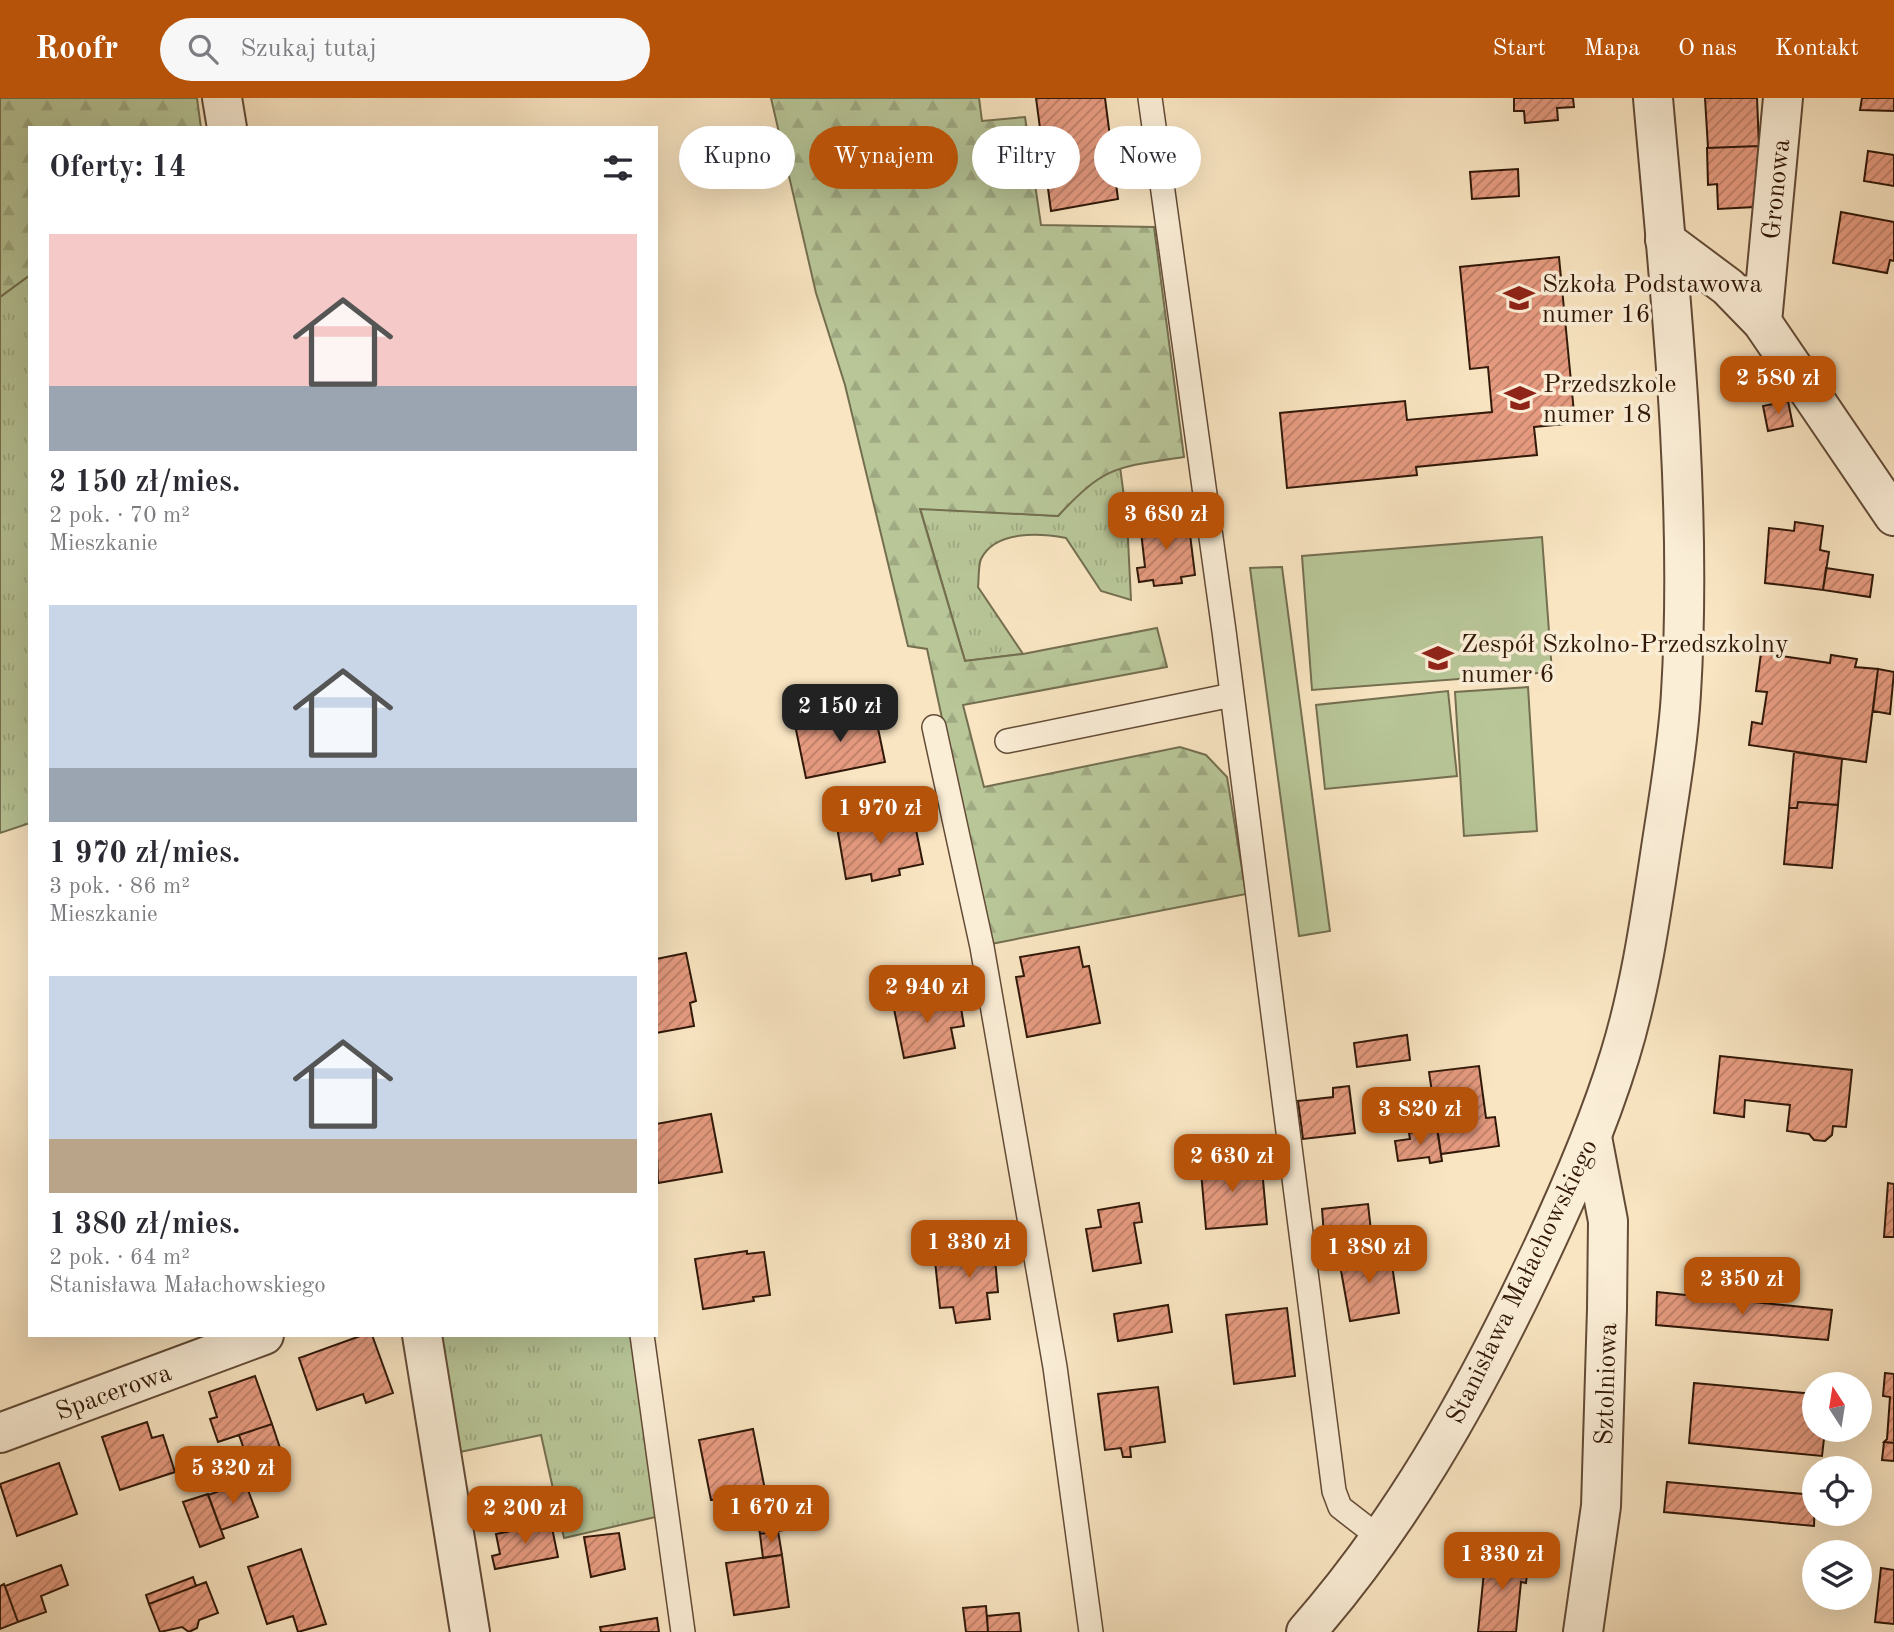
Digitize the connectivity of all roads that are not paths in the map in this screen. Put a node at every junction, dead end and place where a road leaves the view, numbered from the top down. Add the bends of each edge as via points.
1 (222, 98) edge
2 (1150, 98) edge
3 (1653, 98) edge
4 (1783, 98) edge
5 (227, 126) edge
6 (1665, 240) junction
7 (1762, 322) junction
8 (1894, 516) edge
9 (1232, 695) junction
10 (934, 727) dead end
11 (1007, 741) dead end
12 (1592, 1137) junction
13 (259, 1337) edge
14 (422, 1337) edge
15 (642, 1337) edge
16 (0, 1433) edge
17 (1380, 1538) junction
18 (470, 1632) edge
19 (683, 1632) edge
20 (1091, 1632) edge
21 (1306, 1632) edge
22 (1583, 1632) edge

1 - 5 street
2 - 9 lane
3 - 6 street, Stanisława Małachowskiego
4 - 7 street, Gronowa
6 - 7 street via 1728,287
6 - 12 street, Stanisława Małachowskiego via 1682,506 1681,693 1671,787 1640,968 1621,1052
7 - 8 street
9 - 11 lane
9 - 17 lane via 1334,1491 1340,1507
10 - 20 lane via 982,947 1055,1367
12 - 17 street, Stanisława Małachowskiego via 1501,1336 1435,1457
12 - 22 street, Sztolniowa via 1608,1221 1607,1309 1601,1506
13 - 16 street, Spacerowa
14 - 18 street
15 - 19 lane
17 - 21 street, Stanisława Małachowskiego

